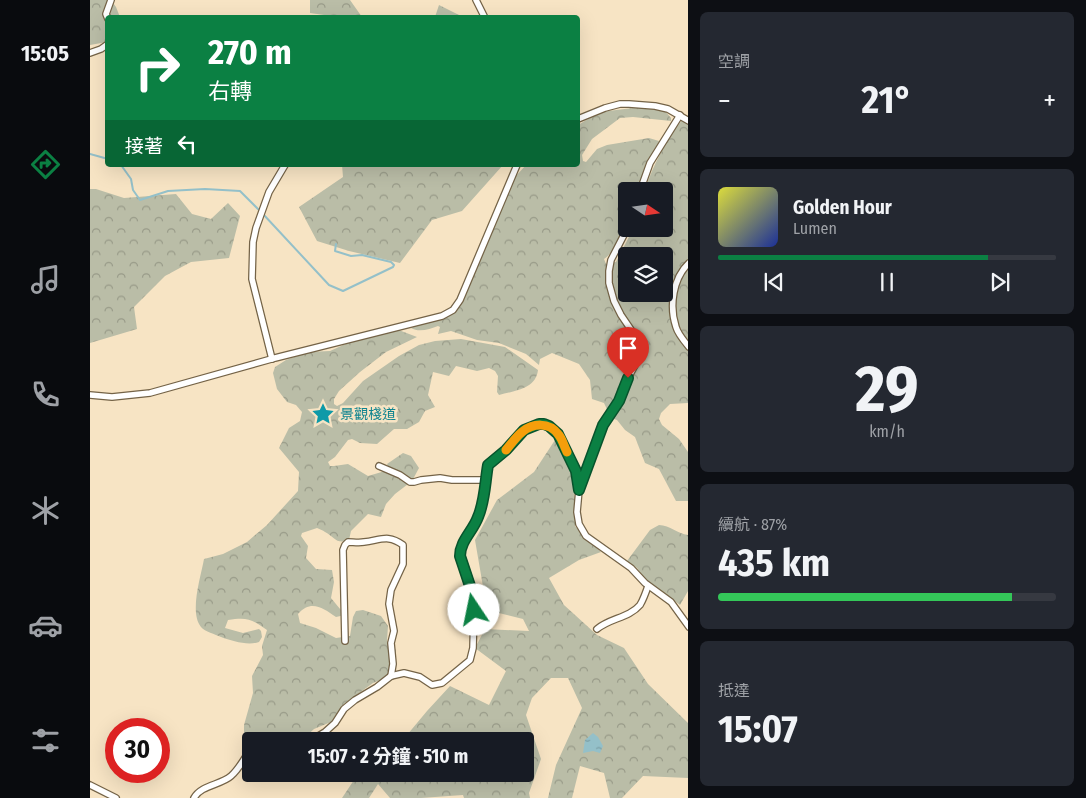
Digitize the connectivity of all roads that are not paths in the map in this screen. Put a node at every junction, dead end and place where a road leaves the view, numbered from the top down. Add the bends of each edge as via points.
1 (110, 0) edge
2 (476, 0) edge
3 (106, 15) edge
4 (484, 15) edge
5 (105, 46) edge
6 (90, 53) edge
7 (680, 115) junction
8 (580, 118) edge
9 (688, 121) edge
10 (284, 167) edge
11 (516, 167) edge
12 (643, 182) edge
13 (622, 238) edge
14 (688, 263) edge
15 (688, 347) edge
16 (272, 359) junction
17 (90, 395) edge
18 (379, 466) dead end
19 (485, 480) junction
20 (579, 490) junction
21 (648, 586) junction
22 (688, 627) edge
23 (597, 629) dead end
24 (346, 641) dead end
25 (391, 676) junction
26 (325, 732) edge
27 (242, 762) edge
28 (90, 785) edge
29 (116, 798) edge
30 (194, 798) edge

1 - 3 street
2 - 4 street
5 - 6 street
7 - 8 street via 655,106 620,104
7 - 9 street
7 - 12 street via 650,163
10 - 16 street via 269,192 253,242 252,279
11 - 16 street via 453,310 442,316
13 - 20 street via 611,260 609,283 614,301 641,349 619,401 603,425
14 - 15 street via 676,282 673,298 676,328
16 - 17 street via 150,393 112,397
18 - 19 street via 410,482 440,478
19 - 20 street via 488,465 524,430 544,424 558,434 576,471
19 - 25 street via 478,518 460,551 474,610 470,660 442,683 432,685 420,677 404,674
20 - 21 street via 577,512 586,536 631,568
21 - 22 street via 671,602
21 - 23 street via 640,605
24 - 25 street via 345,544 386,538 398,541 403,545 403,564 391,590 389,604 394,631
25 - 26 street via 344,709
27 - 30 street via 232,775 197,793
28 - 29 street

